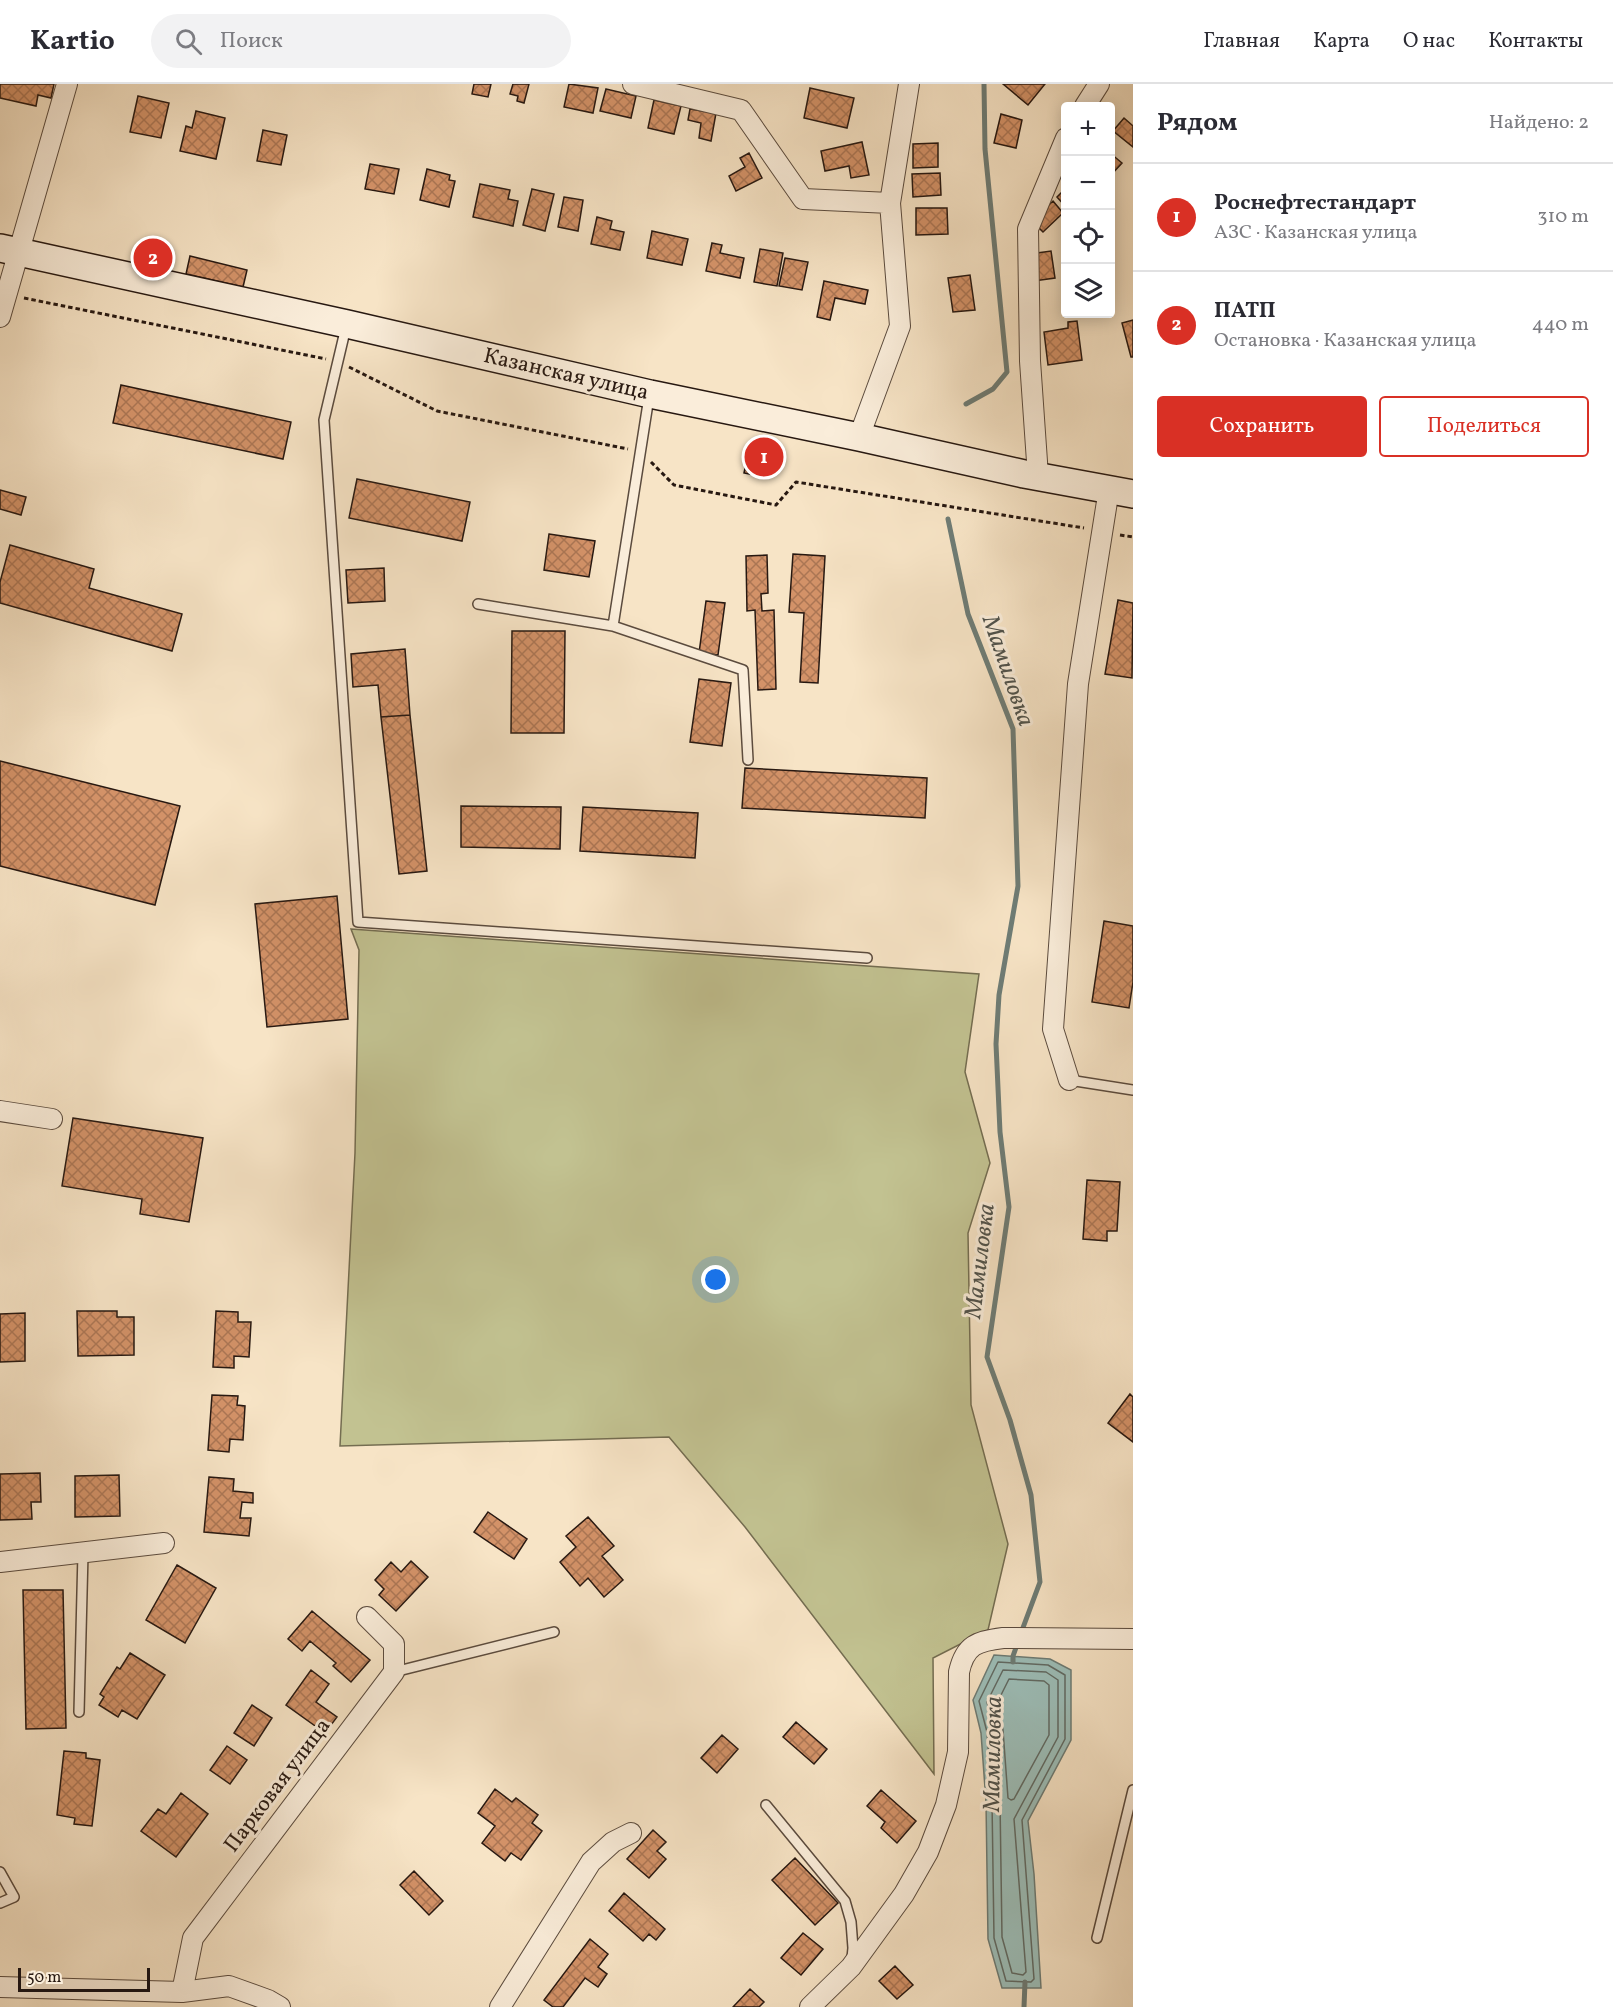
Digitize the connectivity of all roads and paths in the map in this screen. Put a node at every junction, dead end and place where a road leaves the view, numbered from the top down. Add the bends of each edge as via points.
1 (67, 84) edge
2 (633, 84) edge
3 (909, 84) edge
4 (1099, 84) edge
5 (1088, 102) edge
6 (1061, 148) edge
7 (890, 203) junction
8 (10, 250) edge
9 (7, 295) junction
10 (0, 317) edge
11 (347, 324) junction
12 (339, 362) junction
13 (650, 394) junction
14 (859, 437) junction
15 (640, 452) junction
16 (1038, 476) junction
17 (1125, 491) edge
18 (1103, 532) junction
19 (1133, 537) edge
20 (478, 604) dead end
21 (613, 626) junction
22 (747, 760) dead end
23 (867, 958) dead end
24 (1069, 1080) joint
25 (1133, 1090) edge
26 (0, 1111) edge
27 (52, 1119) dead end
28 (164, 1544) dead end
29 (83, 1553) junction
30 (0, 1563) edge
31 (367, 1617) dead end
32 (554, 1632) dead end
33 (1133, 1639) edge
34 (394, 1672) junction
35 (79, 1712) dead end
36 (1133, 1790) edge
37 (766, 1805) dead end
38 (631, 1833) dead end
39 (0, 1872) edge
40 (0, 1904) edge
41 (1096, 1938) dead end
42 (851, 1967) junction
43 (0, 1987) edge
44 (182, 1992) junction
45 (280, 2007) edge
46 (500, 2007) edge
47 (810, 2007) edge

1 - 8 street
2 - 7 street via 741,110 803,199
3 - 7 street
4 - 5 street
6 - 16 street via 1028,229 1030,361
7 - 14 street via 900,327
8 - 9 street
8 - 11 street, Казанская улица
9 - 10 street
9 - 12 path
11 - 12 lane
11 - 13 street, Казанская улица
12 - 15 path via 437,411
12 - 23 lane via 324,420 358,922
13 - 14 street, Казанская улица
13 - 15 lane
14 - 16 street, Казанская улица
15 - 18 path via 674,485 776,505 796,482
15 - 21 lane
16 - 17 street, Казанская улица
17 - 18 street
18 - 19 path
18 - 24 street via 1078,684 1053,1029
20 - 21 lane
21 - 22 lane via 743,670
24 - 25 lane
26 - 27 street
28 - 29 street
29 - 30 street
29 - 35 lane
31 - 34 street via 394,1644
32 - 34 lane
33 - 42 street via 1003,1638 981,1641 968,1649 959,1672 958,1752 946,1805 928,1851 904,1894
34 - 44 street, Парковая улица via 193,1938
36 - 41 lane
37 - 42 lane via 844,1902 851,1922
38 - 46 street via 612,1842 591,1862
39 - 40 lane via 14,1897
42 - 47 street
43 - 44 street
44 - 45 street via 229,1986

